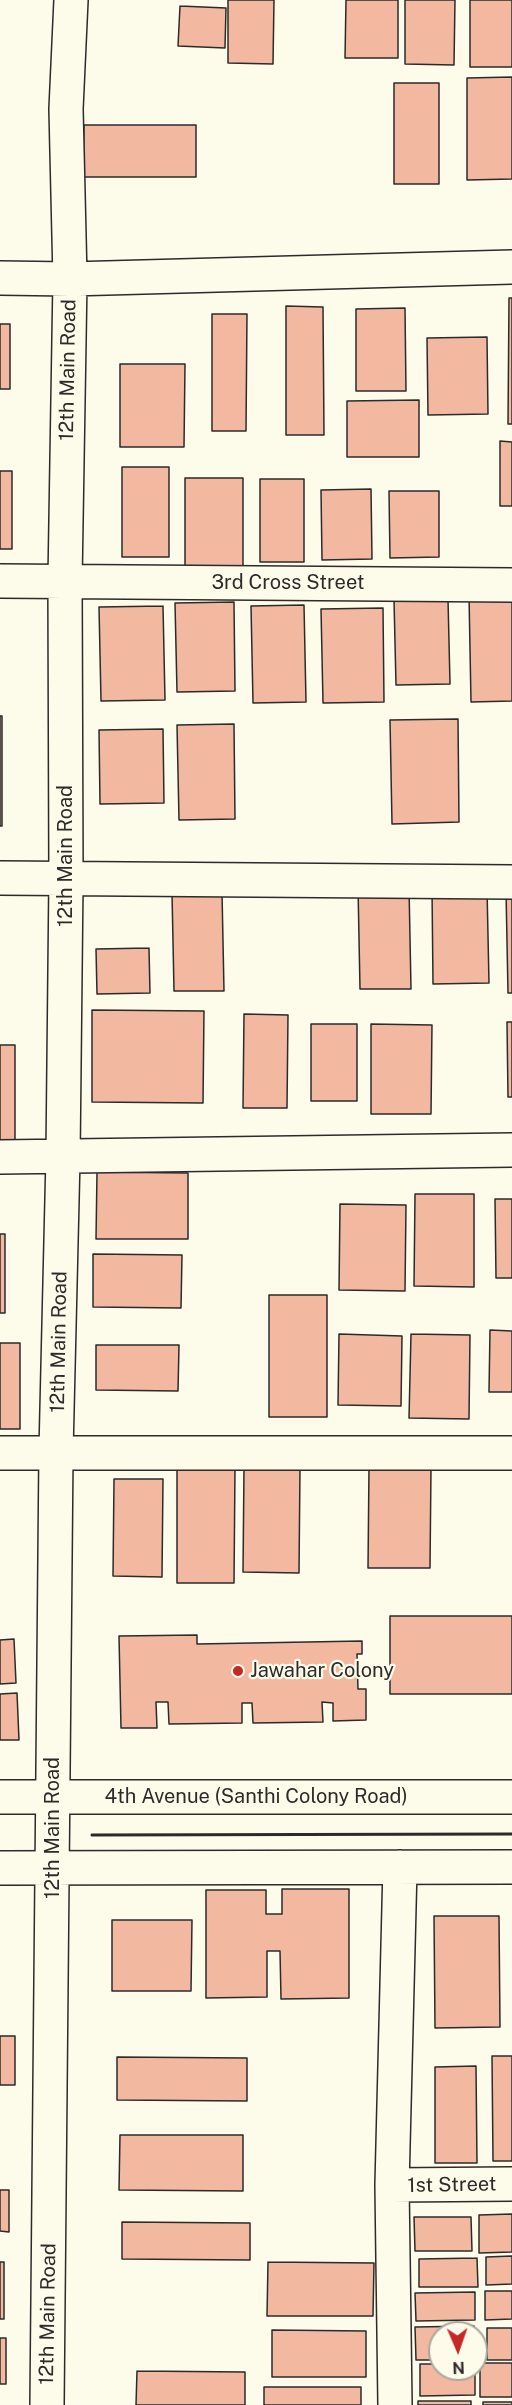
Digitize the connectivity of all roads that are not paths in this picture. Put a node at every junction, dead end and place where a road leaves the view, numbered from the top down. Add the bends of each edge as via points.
1 (71, 0) edge
2 (512, 267) edge
3 (0, 278) edge
4 (70, 279) junction
5 (0, 581) edge
6 (65, 581) junction
7 (512, 585) edge
8 (0, 878) edge
9 (66, 879) junction
10 (512, 882) edge
11 (512, 1150) edge
12 (0, 1157) edge
13 (63, 1157) junction
14 (56, 1452) junction
15 (0, 1453) edge
16 (512, 1453) edge
17 (0, 1797) edge
18 (512, 1797) edge
19 (54, 1798) junction
20 (400, 1867) junction
21 (512, 1867) edge
22 (0, 1868) edge
23 (53, 1868) junction
24 (512, 2184) edge
25 (392, 2185) junction
26 (47, 2405) edge
27 (395, 2405) edge

1 - 4 street, 12th Main Road via 66,109
2 - 4 street
3 - 4 street
4 - 6 street, 12th Main Road
5 - 6 street, 3rd Cross Street
6 - 7 street, 3rd Cross Street
6 - 9 street, 12th Main Road
8 - 9 street
9 - 10 street
9 - 13 street, 12th Main Road
11 - 13 street
12 - 13 street
13 - 14 street, 12th Main Road
14 - 15 street
14 - 16 street
14 - 19 street, 12th Main Road
17 - 19 street, 4th Avenue (Santhi Colony Road)
18 - 19 street, 4th Avenue (Santhi Colony Road)
19 - 23 street, 12th Main Road
20 - 21 street
20 - 23 street
20 - 25 street
22 - 23 street
23 - 26 street, 12th Main Road
24 - 25 street, 1st Street
25 - 27 street

